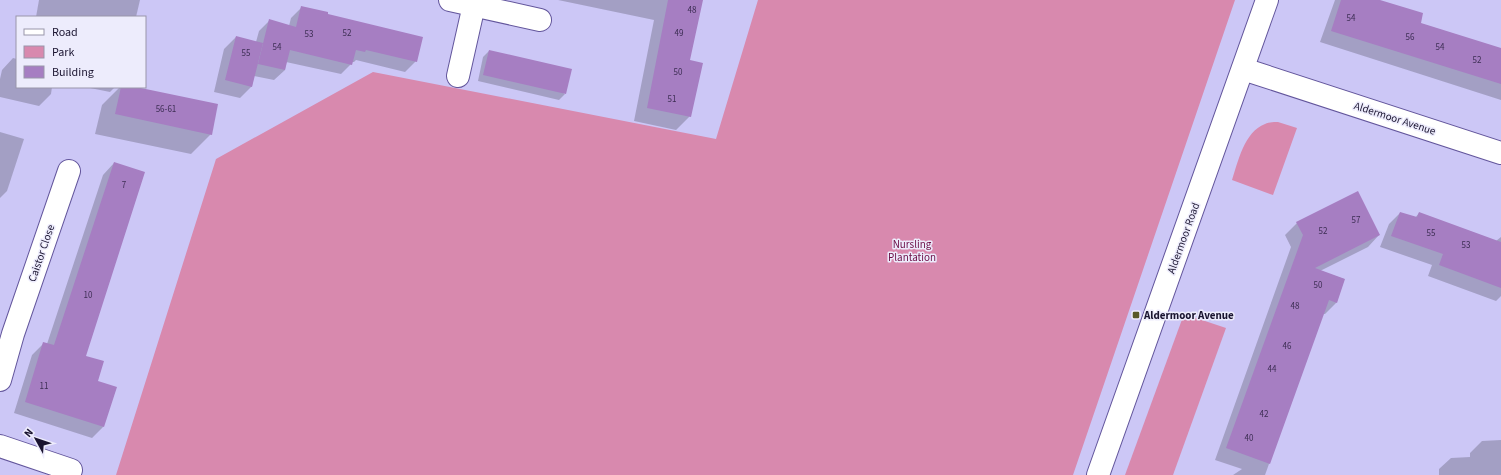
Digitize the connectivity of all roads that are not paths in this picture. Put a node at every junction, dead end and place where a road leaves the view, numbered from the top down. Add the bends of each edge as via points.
1 (450, 0) edge
2 (1267, 0) edge
3 (474, 5) junction
4 (540, 20) dead end
5 (1243, 69) junction
6 (458, 76) dead end
7 (1501, 153) edge
8 (69, 171) dead end
9 (7, 332) edge
10 (0, 380) edge
11 (0, 446) edge
12 (71, 470) dead end
13 (1098, 475) edge

1 - 3 street
2 - 5 street, Aldermoor Road
3 - 4 street
3 - 6 street
5 - 7 street, Aldermoor Avenue
5 - 13 street, Aldermoor Road
8 - 9 street, Caistor Close
9 - 10 street, Caistor Close
11 - 12 street

